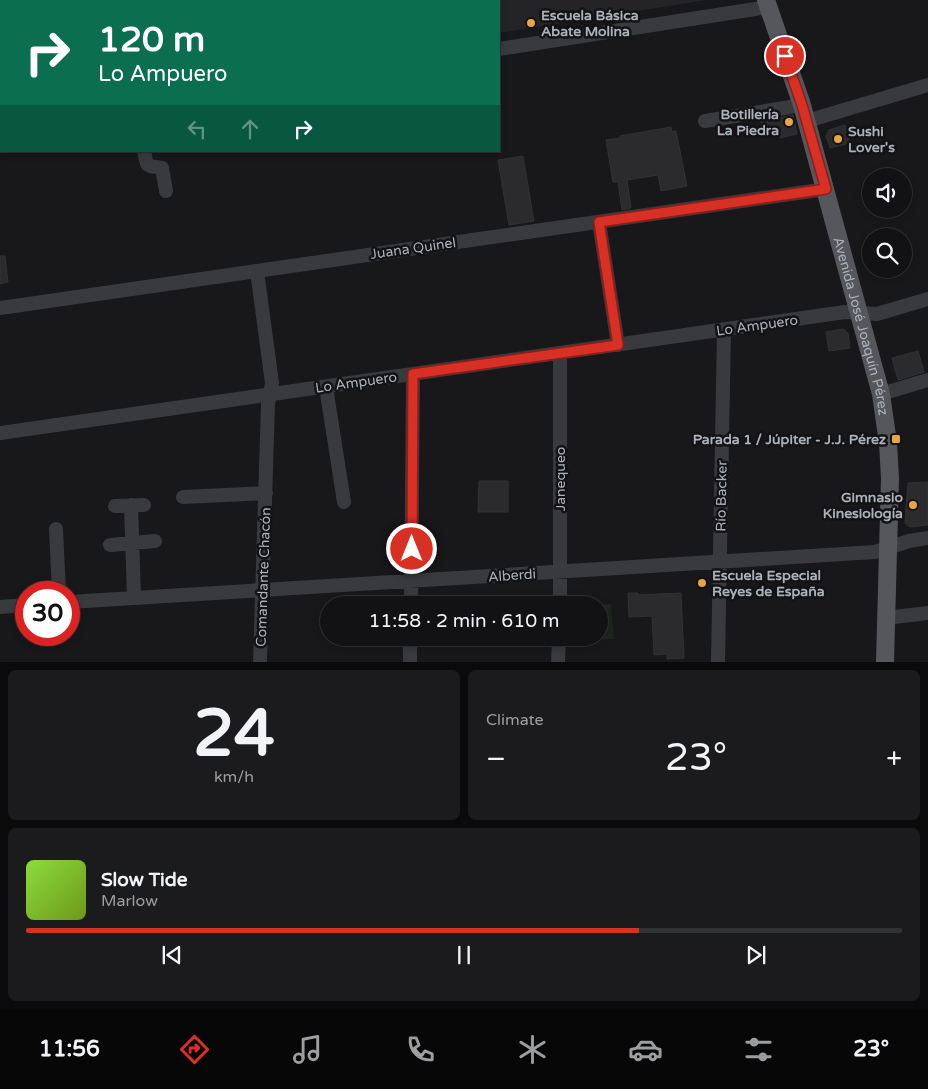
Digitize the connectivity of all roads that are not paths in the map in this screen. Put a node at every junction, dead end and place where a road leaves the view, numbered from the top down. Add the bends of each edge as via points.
1 (767, 3) edge
2 (500, 49) edge
3 (928, 85) edge
4 (804, 113) junction
5 (705, 121) dead end
6 (144, 152) edge
7 (826, 189) junction
8 (166, 191) dead end
9 (599, 222) junction
10 (257, 271) junction
11 (928, 299) edge
12 (0, 308) edge
13 (860, 313) junction
14 (724, 330) junction
15 (618, 345) junction
16 (560, 353) junction
17 (413, 374) junction
18 (928, 380) edge
19 (326, 387) junction
20 (881, 394) junction
21 (270, 395) junction
22 (0, 433) edge
23 (266, 493) junction
24 (183, 498) dead end
25 (344, 502) dead end
26 (115, 506) dead end
27 (56, 529) dead end
28 (928, 538) edge
29 (155, 540) dead end
30 (132, 543) junction
31 (110, 545) dead end
32 (888, 548) junction
33 (720, 562) junction
34 (560, 572) junction
35 (58, 581) edge
36 (412, 582) junction
37 (262, 591) junction
38 (411, 596) edge
39 (560, 596) edge
40 (134, 598) junction
41 (80, 601) edge
42 (15, 606) edge
43 (0, 607) edge
44 (928, 613) edge
45 (886, 618) junction
46 (410, 646) edge
47 (559, 646) edge
48 (260, 662) edge
49 (410, 662) edge
50 (558, 662) edge
51 (718, 662) edge
52 (885, 662) edge

1 - 2 street
1 - 4 main road, Avenida José Joaquín Pérez
3 - 4 street
4 - 5 street
4 - 7 main road, Avenida José Joaquín Pérez
6 - 8 street via 149,166 162,168
7 - 9 street, Juana Quinel
7 - 13 main road, Avenida José Joaquín Pérez
9 - 10 street, Juana Quinel
9 - 15 street
10 - 12 street, Juana Quinel
10 - 21 street, Comandante Chacón via 272,383
11 - 13 street, Lo Ampuero via 877,314
13 - 14 street, Lo Ampuero via 845,312
13 - 20 main road, Avenida José Joaquín Pérez
14 - 15 street, Lo Ampuero
14 - 33 street, Río Backer
15 - 16 street, Lo Ampuero
16 - 17 street, Lo Ampuero
16 - 34 street, Janequeo
17 - 19 street, Lo Ampuero
17 - 36 street
18 - 20 street
19 - 21 street, Lo Ampuero
19 - 25 street
20 - 32 main road, Avenida José Joaquín Pérez via 890,464
21 - 22 street, Lo Ampuero
21 - 23 street, Comandante Chacón
23 - 24 street, Comandante Chacón
23 - 37 street, Comandante Chacón
26 - 30 street via 137,505
27 - 35 street
28 - 32 street, Alberdi
29 - 30 street
30 - 31 street
30 - 40 street
32 - 33 street, Alberdi via 875,552
32 - 45 main road, Avenida José Joaquín Pérez
33 - 34 street, Alberdi
33 - 51 street, Río Backer
34 - 36 street, Alberdi
34 - 39 street, Janequeo
36 - 37 street, Alberdi
36 - 38 street
37 - 40 street, Alberdi
37 - 48 street, Comandante Chacón
40 - 41 street, Alberdi
42 - 43 street
44 - 45 street
45 - 52 main road, Avenida José Joaquín Pérez
46 - 49 street
47 - 50 street

